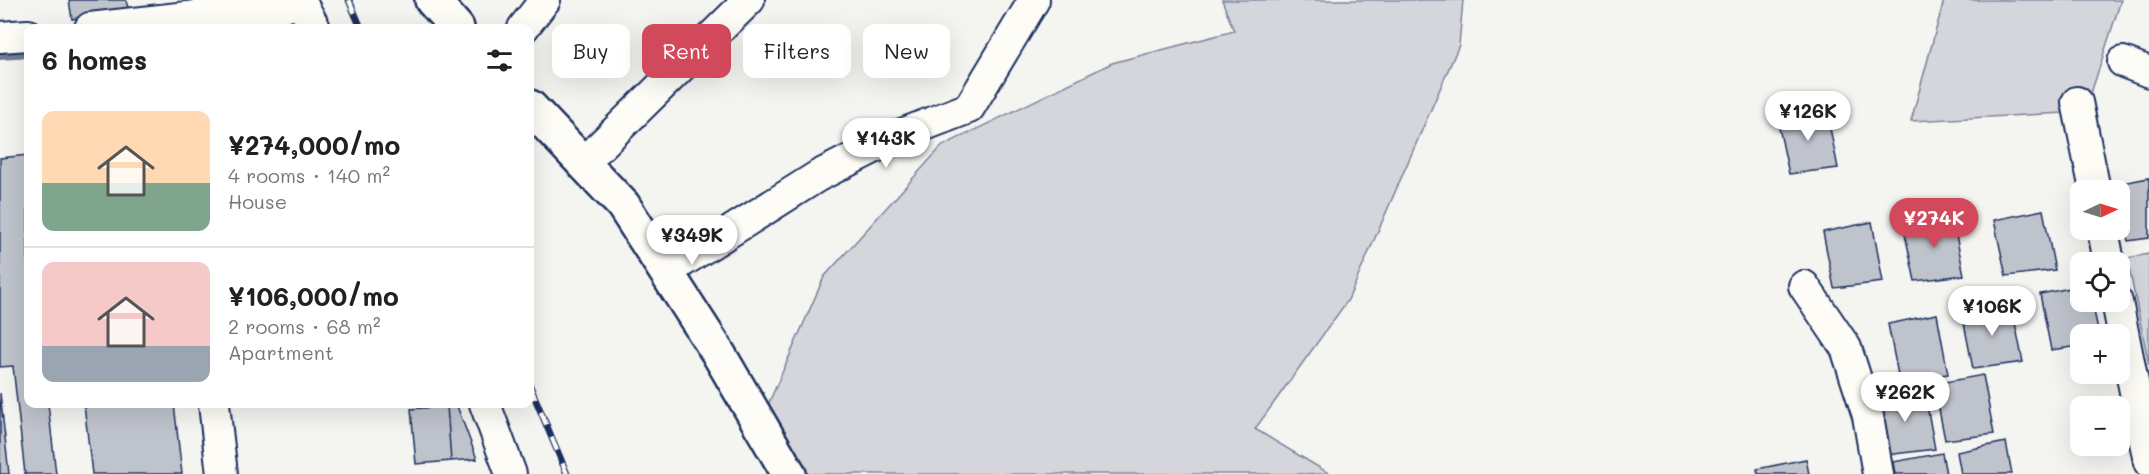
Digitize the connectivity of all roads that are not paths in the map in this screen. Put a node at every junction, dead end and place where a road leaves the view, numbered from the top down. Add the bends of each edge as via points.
1 (432, 0) edge
2 (545, 0) edge
3 (749, 0) edge
4 (1034, 0) edge
5 (306, 11) edge
6 (181, 24) edge
7 (453, 24) edge
8 (526, 24) edge
9 (24, 35) edge
10 (0, 37) edge
11 (2077, 102) dead end
12 (534, 111) edge
13 (583, 162) junction
14 (2093, 180) edge
15 (666, 272) junction
16 (1804, 286) dead end
17 (2119, 312) edge
18 (214, 408) edge
19 (486, 408) edge
20 (2149, 462) edge
21 (222, 474) edge
22 (511, 474) edge
23 (789, 474) edge
24 (1878, 474) edge

1 - 7 street
2 - 8 street
3 - 13 street
4 - 15 street via 969,108 899,135 818,176
5 - 6 street
9 - 10 street
11 - 14 street
12 - 13 street
13 - 15 street via 623,205
15 - 23 street
16 - 24 street via 1846,348 1868,416
17 - 20 street
18 - 21 street
19 - 22 street

